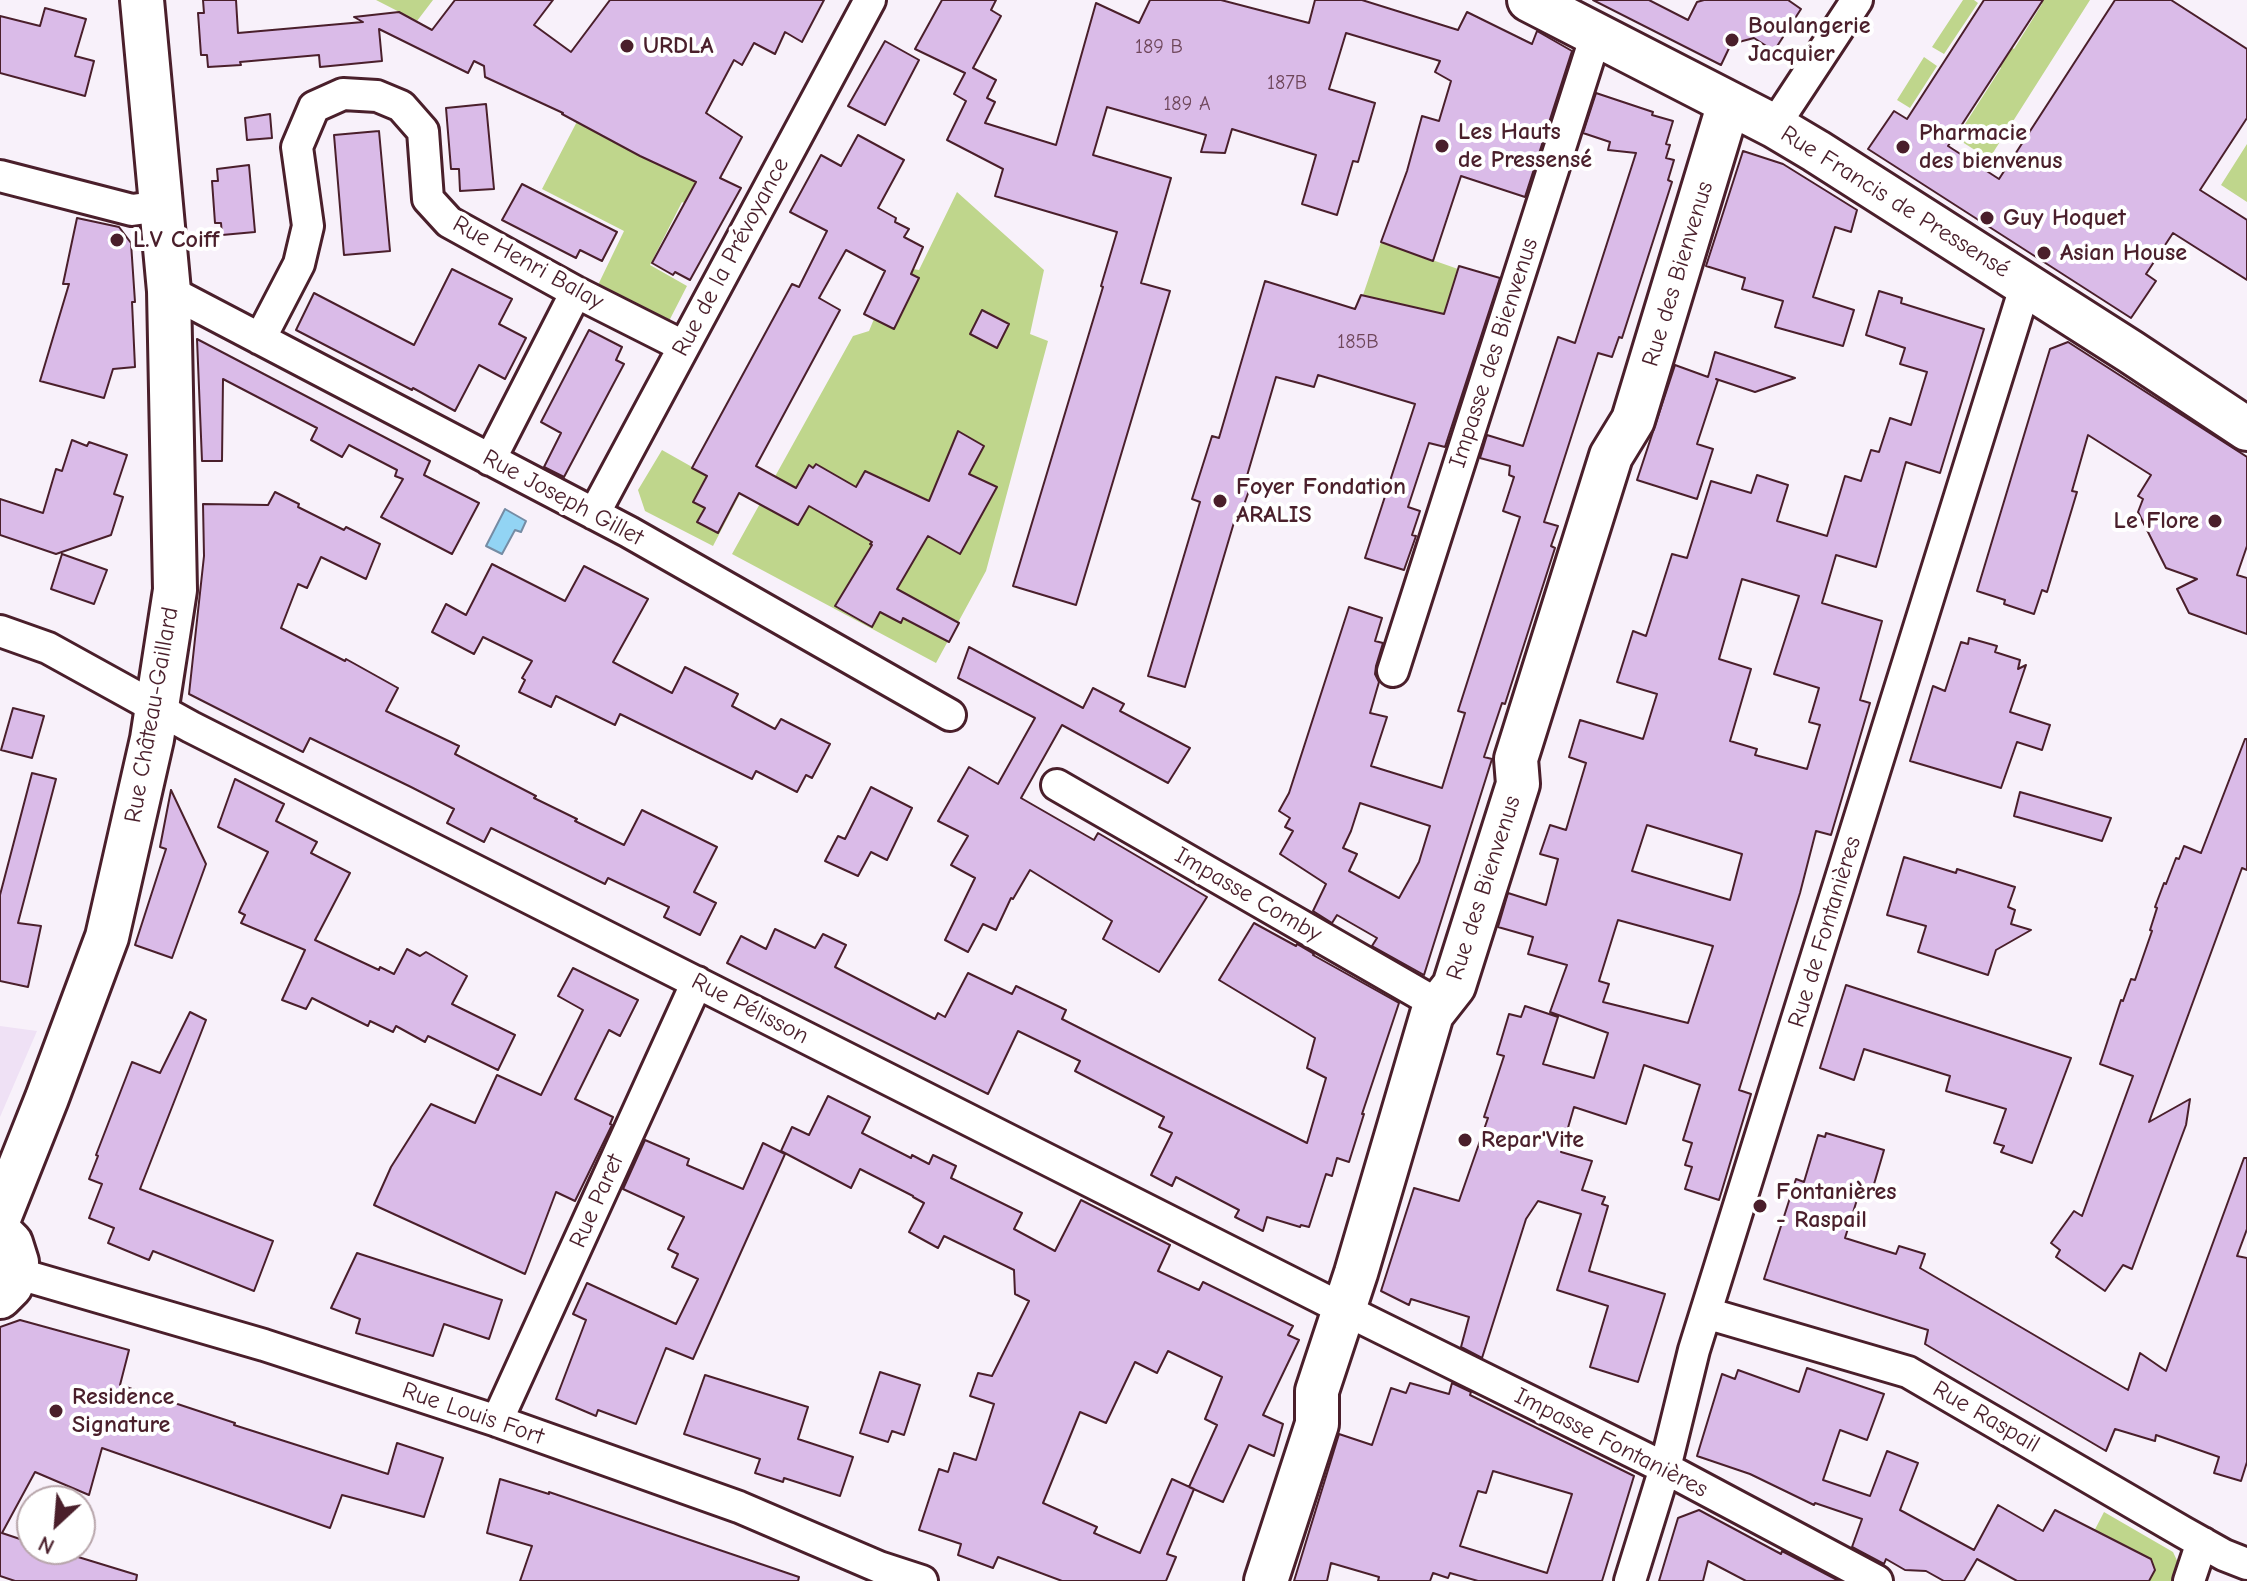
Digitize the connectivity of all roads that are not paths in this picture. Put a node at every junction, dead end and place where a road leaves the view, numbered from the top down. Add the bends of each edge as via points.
1 (142, 0) edge
2 (870, 0) edge
3 (1529, 0) edge
4 (1857, 0) edge
5 (1596, 35) junction
6 (1729, 103) junction
7 (1774, 126) junction
8 (0, 176) edge
9 (161, 206) junction
10 (2026, 284) junction
11 (169, 291) junction
12 (576, 292) junction
13 (260, 339) junction
14 (683, 346) junction
15 (2247, 429) edge
16 (490, 460) junction
17 (594, 514) junction
18 (0, 631) edge
19 (1393, 671) dead end
20 (158, 709) junction
21 (950, 715) dead end
22 (1057, 785) dead end
23 (697, 982) junction
24 (1439, 1005) junction
25 (0, 1216) edge
26 (0, 1232) edge
27 (8, 1285) edge
28 (1343, 1309) junction
29 (1706, 1313) junction
30 (497, 1421) junction
31 (1665, 1468) junction
32 (2203, 1543) junction
33 (2247, 1564) edge
34 (922, 1581) edge
35 (1266, 1581) edge
36 (1630, 1581) edge
37 (1877, 1581) edge
38 (2189, 1581) edge

1 - 9 street, Rue Château-Gaillard
2 - 14 street, Rue de la Prévoyance
3 - 5 street, Rue Francis de Pressensé
4 - 7 street
5 - 6 street, Rue Francis de Pressensé
5 - 19 street, Impasse des Bienvenus
6 - 7 street, Rue Francis de Pressensé
6 - 24 street, Rue des Bienvenus via 1633,420 1611,456 1516,759 1518,784 1454,986
7 - 10 street, Rue Francis de Pressensé
8 - 9 street via 132,210
9 - 11 street, Rue Château-Gaillard
10 - 15 street, Rue Francis de Pressensé
10 - 29 street, Rue de Fontanières
11 - 13 street, Rue Joseph Gillet
11 - 20 street, Rue Château-Gaillard via 175,590
12 - 13 street, Rue Henri Balay via 449,222 428,199 423,131 401,106 377,96 343,94 314,107 297,147 308,226 299,264
12 - 14 street, Rue Henri Balay
12 - 16 street
13 - 16 street, Rue Joseph Gillet
14 - 17 street, Rue de la Prévoyance
16 - 17 street, Rue Joseph Gillet
17 - 21 street, Rue Joseph Gillet
18 - 20 street, Rue Pélisson via 48,648
20 - 23 street, Rue Pélisson
20 - 25 street, Rue Château-Gaillard via 107,937
22 - 24 street, Impasse Comby
23 - 28 street, Rue Pélisson
23 - 30 street, Rue Paret
24 - 28 street, Rue des Bienvenus
26 - 27 street via 15,1252
27 - 30 street, Rue Louis Fort via 264,1345
28 - 31 street, Impasse Fontanières
28 - 35 street, Rue des Bienvenus via 1317,1391 1317,1424
29 - 31 street, Rue de Fontanières
29 - 32 street, Rue Raspail via 1908,1372
30 - 34 street, Rue Louis Fort via 739,1507
31 - 36 street, Rue de Fontanières
31 - 37 street, Impasse Fontanières
32 - 33 street, Rue Raspail
32 - 38 street

